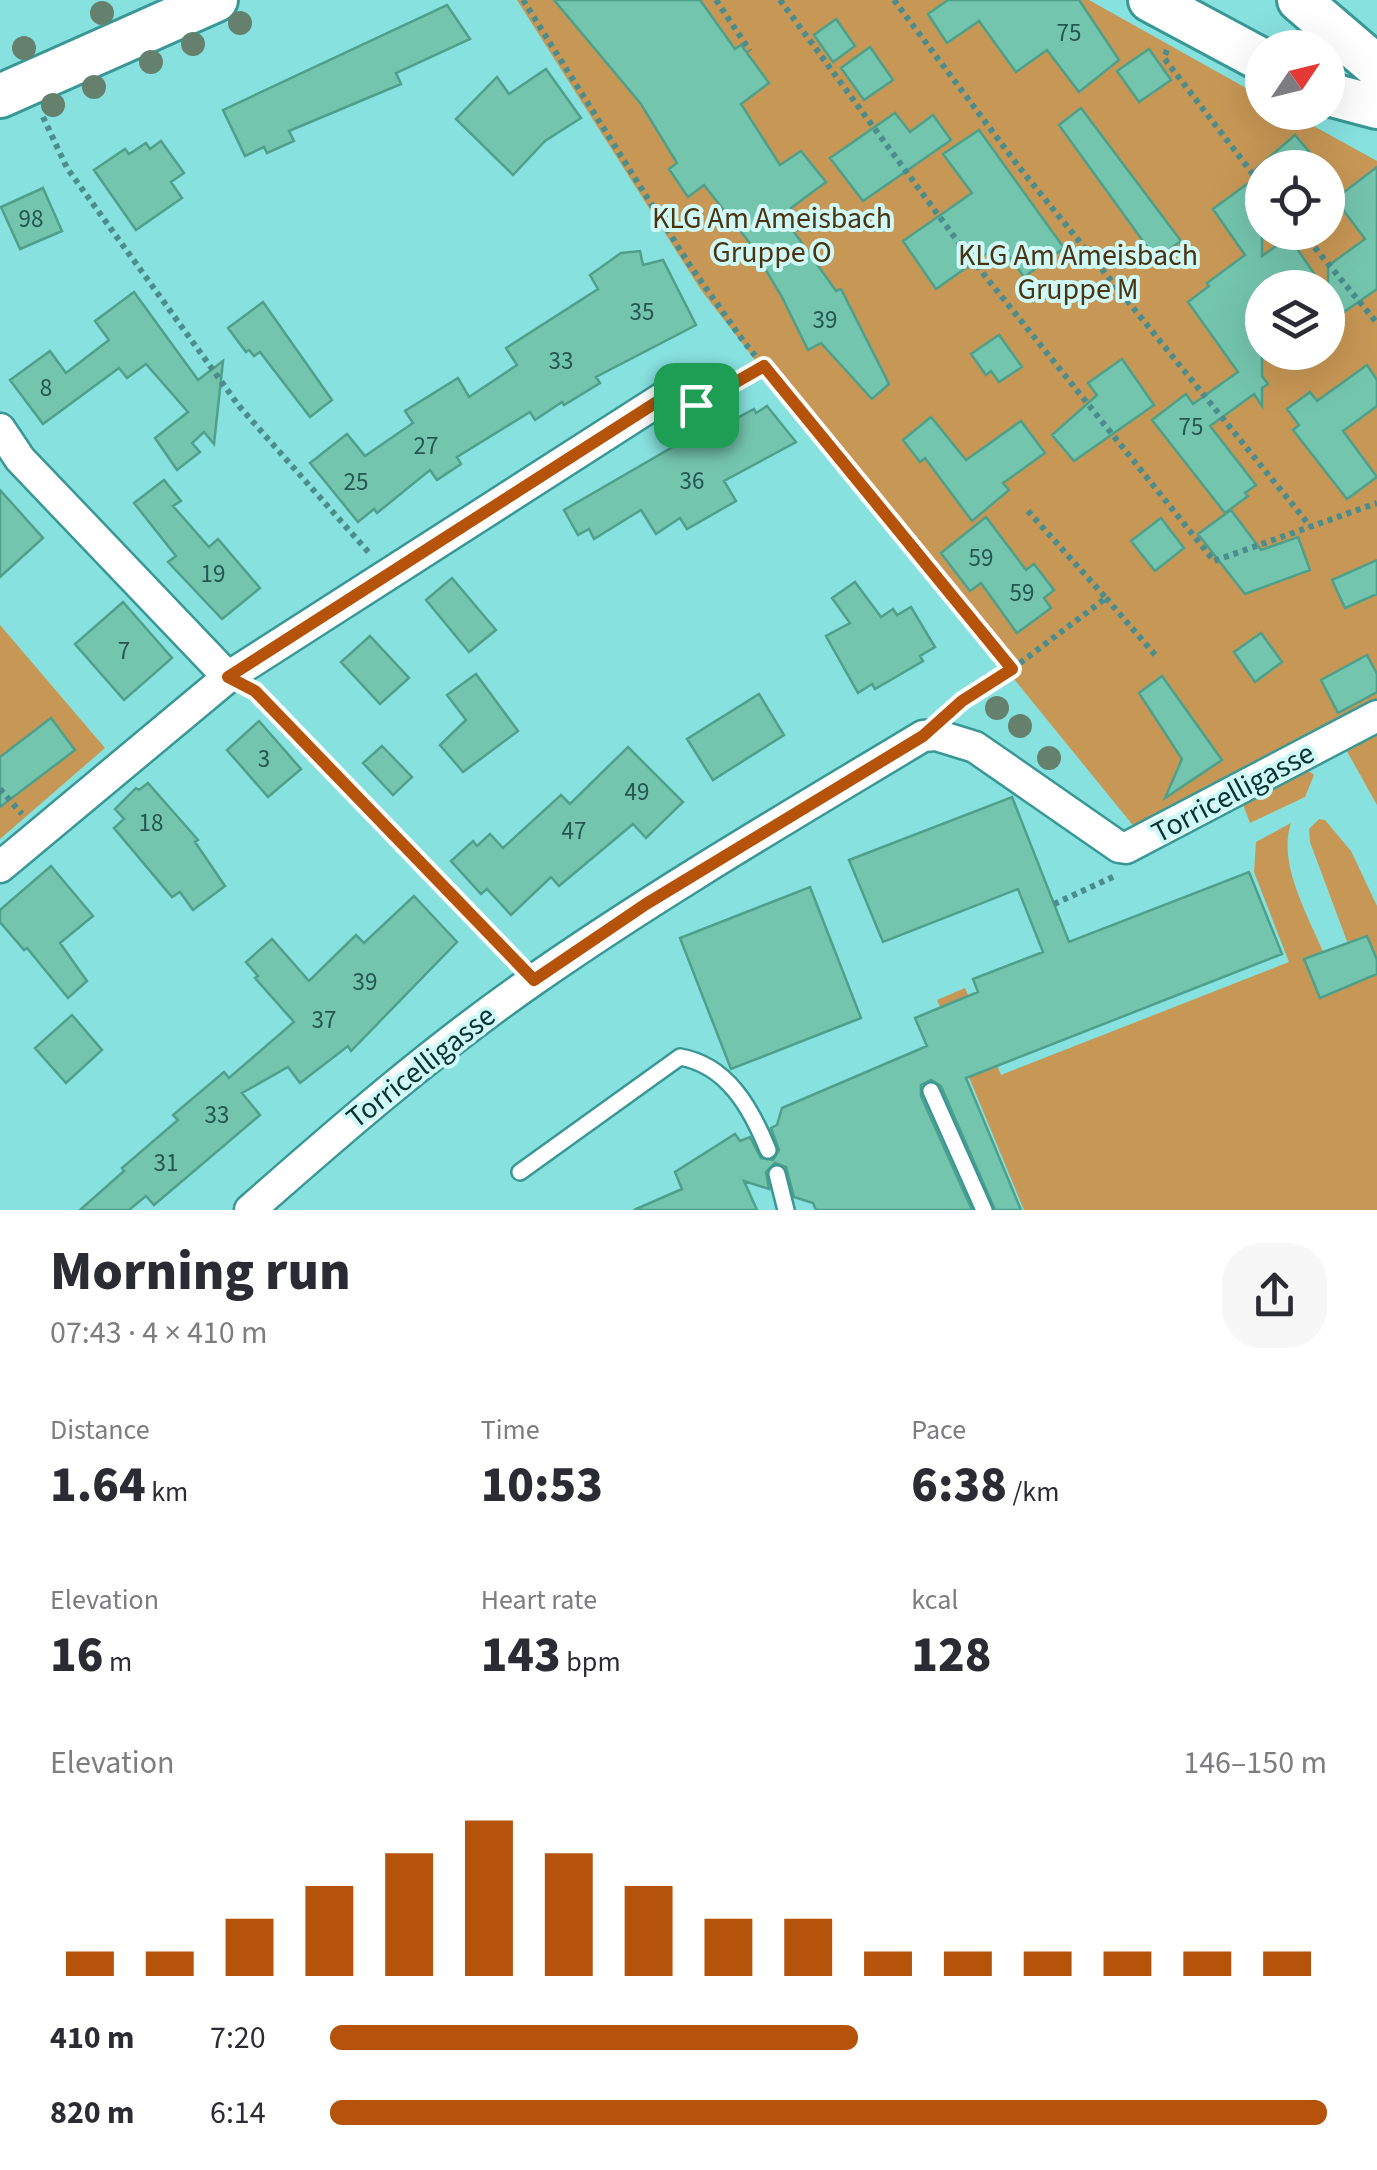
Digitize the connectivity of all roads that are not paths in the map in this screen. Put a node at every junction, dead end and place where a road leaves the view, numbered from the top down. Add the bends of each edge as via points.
1 (216, 0) edge
2 (1300, 0) edge
3 (1165, 8) edge
4 (1245, 51) edge
5 (1377, 67) edge
6 (14, 90) edge
7 (1345, 98) edge
8 (1377, 106) edge
9 (663, 398) road end
10 (0, 430) edge
11 (228, 677) junction
12 (1377, 716) edge
13 (0, 867) edge
14 (931, 1091) dead end
15 (768, 1150) dead end
16 (520, 1172) dead end
17 (778, 1174) dead end
18 (250, 1210) edge
19 (786, 1210) edge
20 (984, 1210) edge

1 - 6 street
2 - 5 street
3 - 4 street
7 - 8 street
9 - 11 street
10 - 11 street via 20,460
11 - 13 street
12 - 18 street, Torricelligasse via 1126,848 975,747 923,736 534,980 376,1100
14 - 20 lane
15 - 16 lane via 722,1075 702,1061 680,1058
17 - 19 lane

